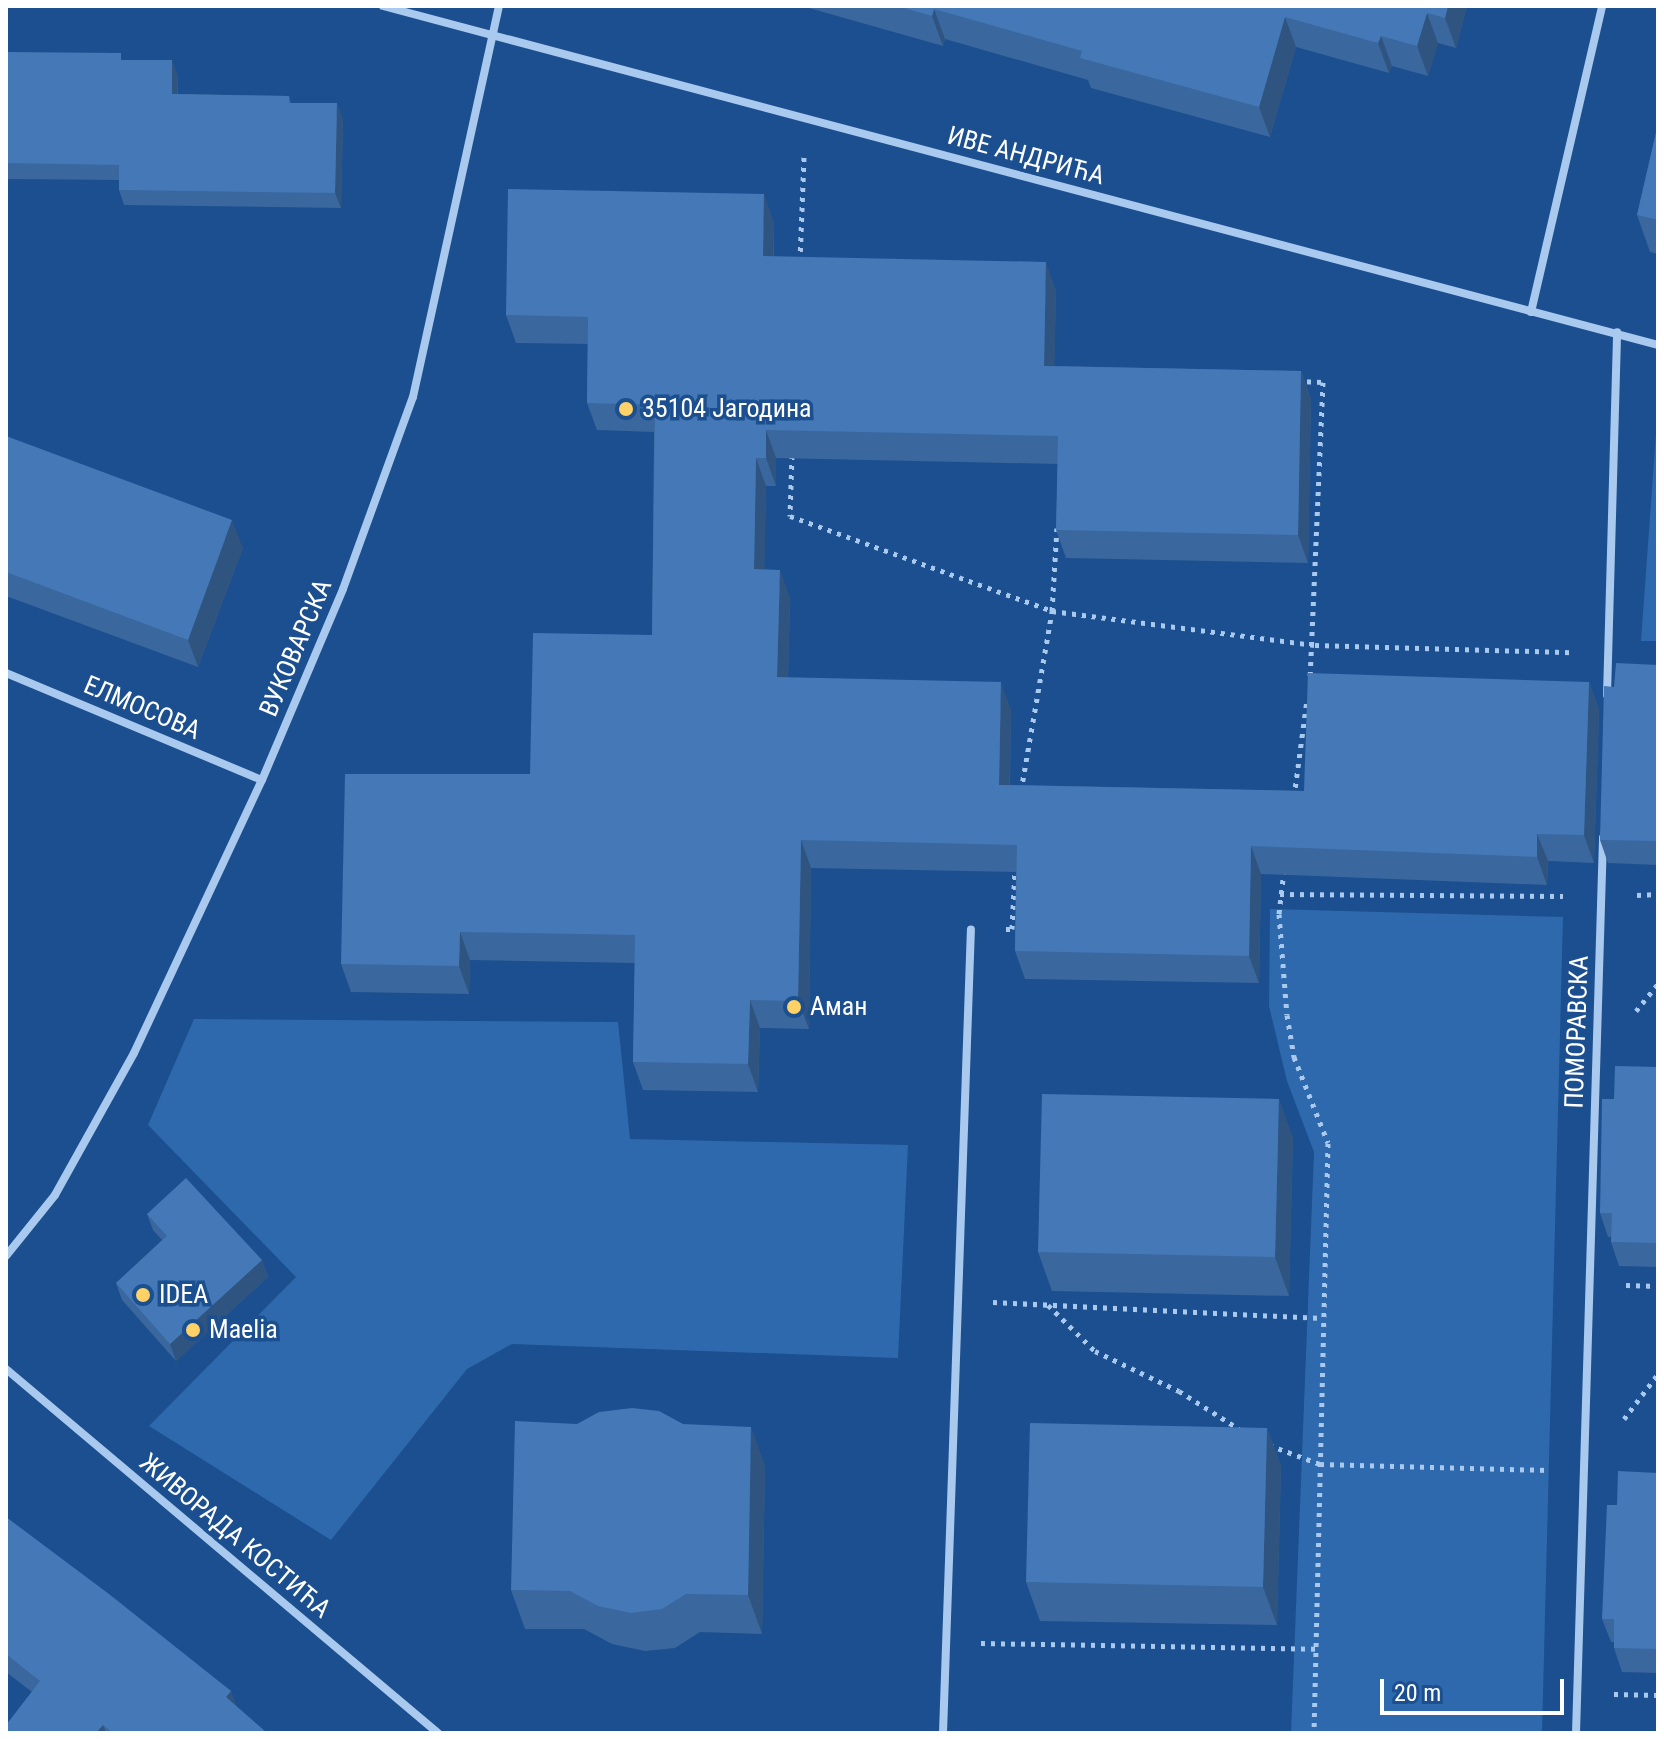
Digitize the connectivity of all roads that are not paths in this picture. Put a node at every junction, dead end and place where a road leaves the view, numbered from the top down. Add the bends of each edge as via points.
1 (383, 6) edge
2 (499, 6) edge
3 (1602, 6) edge
4 (492, 33) junction
5 (1531, 312) junction
6 (1617, 332) junction
7 (1658, 345) edge
8 (6, 673) edge
9 (1607, 714) edge
10 (262, 780) junction
11 (1603, 820) edge
12 (971, 929) road end
13 (6, 1256) edge
14 (6, 1369) edge
15 (438, 1733) edge
16 (943, 1733) edge
17 (1576, 1733) edge

1 - 4 street, ИВЕ АНДРИЋА
2 - 4 street, ВУКОВАРСКА
3 - 5 street
4 - 5 street, ИВЕ АНДРИЋА
4 - 10 street, ВУКОВАРСКА via 413,397 343,589
5 - 6 street, ИВЕ АНДРИЋА
6 - 7 street, ИВЕ АНДРИЋА
6 - 9 street
8 - 10 street, ЕЛМОСОВА
10 - 13 street, ВУКОВАРСКА via 134,1053 55,1195
11 - 17 street, ПОМОРАВСКА
12 - 16 street
14 - 15 street, ЖИВОРАДА КОСТИЋА

